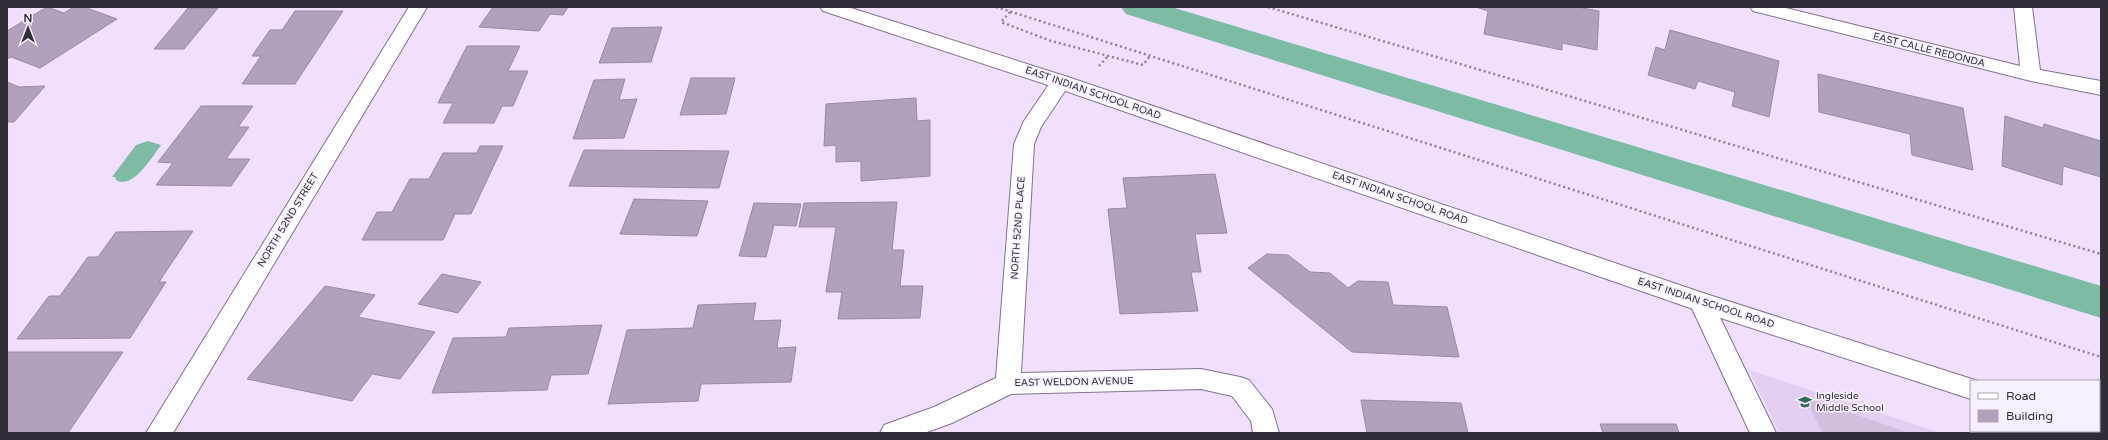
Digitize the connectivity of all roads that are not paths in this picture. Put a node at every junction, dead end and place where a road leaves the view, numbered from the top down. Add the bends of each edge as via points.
1 (418, 7) edge
2 (829, 7) edge
3 (1759, 7) edge
4 (2023, 7) edge
5 (2031, 75) junction
6 (1061, 82) junction
7 (2101, 88) edge
8 (1701, 302) junction
9 (1008, 384) junction
10 (1970, 389) edge
11 (159, 433) edge
12 (893, 433) edge
13 (1266, 433) edge
14 (1763, 433) edge

1 - 11 street, NORTH 52ND STREET
2 - 6 street, EAST INDIAN SCHOOL ROAD
3 - 5 street, EAST CALLE REDONDA
4 - 5 street
5 - 7 street, EAST CALLE REDONDA
6 - 8 street, EAST INDIAN SCHOOL ROAD
6 - 9 street, NORTH 52ND PLACE via 1031,126 1024,144
8 - 10 street, EAST INDIAN SCHOOL ROAD
8 - 14 street
9 - 12 street, EAST WELDON AVENUE via 944,415
9 - 13 street, EAST WELDON AVENUE via 1201,379 1240,387 1264,417

